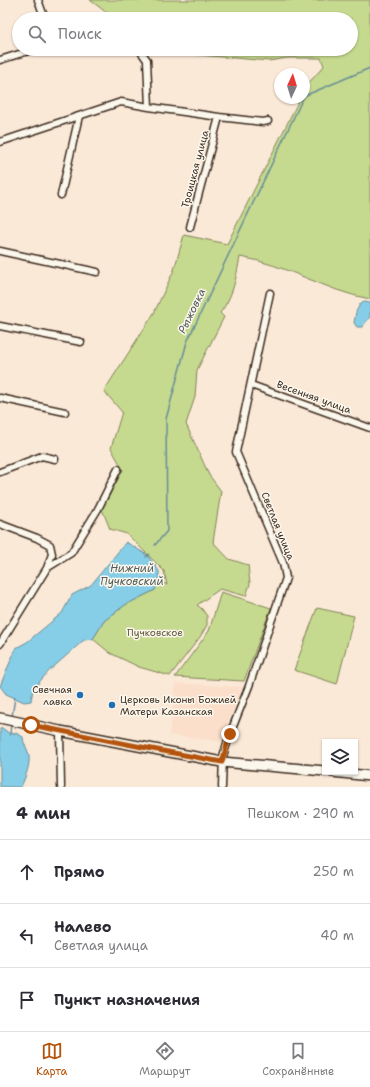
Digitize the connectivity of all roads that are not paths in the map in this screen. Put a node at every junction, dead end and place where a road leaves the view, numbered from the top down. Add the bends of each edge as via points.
1 (38, 0) edge
2 (43, 12) edge
3 (13, 56) edge
4 (144, 56) edge
5 (0, 60) edge
6 (149, 107) junction
7 (79, 116) junction
8 (219, 117) junction
9 (268, 121) dead end
10 (0, 142) edge
11 (61, 195) dead end
12 (190, 227) dead end
13 (0, 251) edge
14 (97, 272) dead end
15 (270, 294) dead end
16 (0, 326) edge
17 (81, 342) dead end
18 (251, 384) junction
19 (0, 398) edge
20 (65, 412) dead end
21 (370, 428) edge
22 (55, 459) dead end
23 (118, 469) dead end
24 (0, 472) edge
25 (0, 524) edge
26 (47, 568) junction
27 (0, 644) edge
28 (0, 718) edge
29 (60, 731) junction
30 (222, 762) junction
31 (322, 771) edge
32 (358, 775) edge
33 (370, 776) edge
34 (61, 787) edge
35 (222, 787) edge

1 - 2 street
3 - 5 street
4 - 6 street via 147,60
6 - 7 street, Троицкая улица via 121,102
6 - 8 street, Троицкая улица
7 - 10 street, Троицкая улица
7 - 11 street
8 - 9 street, Троицкая улица
8 - 12 street, Троицкая улица
13 - 14 street
15 - 18 street, Светлая улица
16 - 17 street
18 - 21 street, Весенняя улица
18 - 30 street, Светлая улица via 236,452 283,563 286,578
19 - 20 street
22 - 24 street via 42,456
23 - 26 street via 98,509 71,553
25 - 26 street via 50,545 52,554
26 - 27 street
28 - 29 street
29 - 30 street
29 - 34 street
30 - 31 street
30 - 35 street, Светлая улица
32 - 33 street

